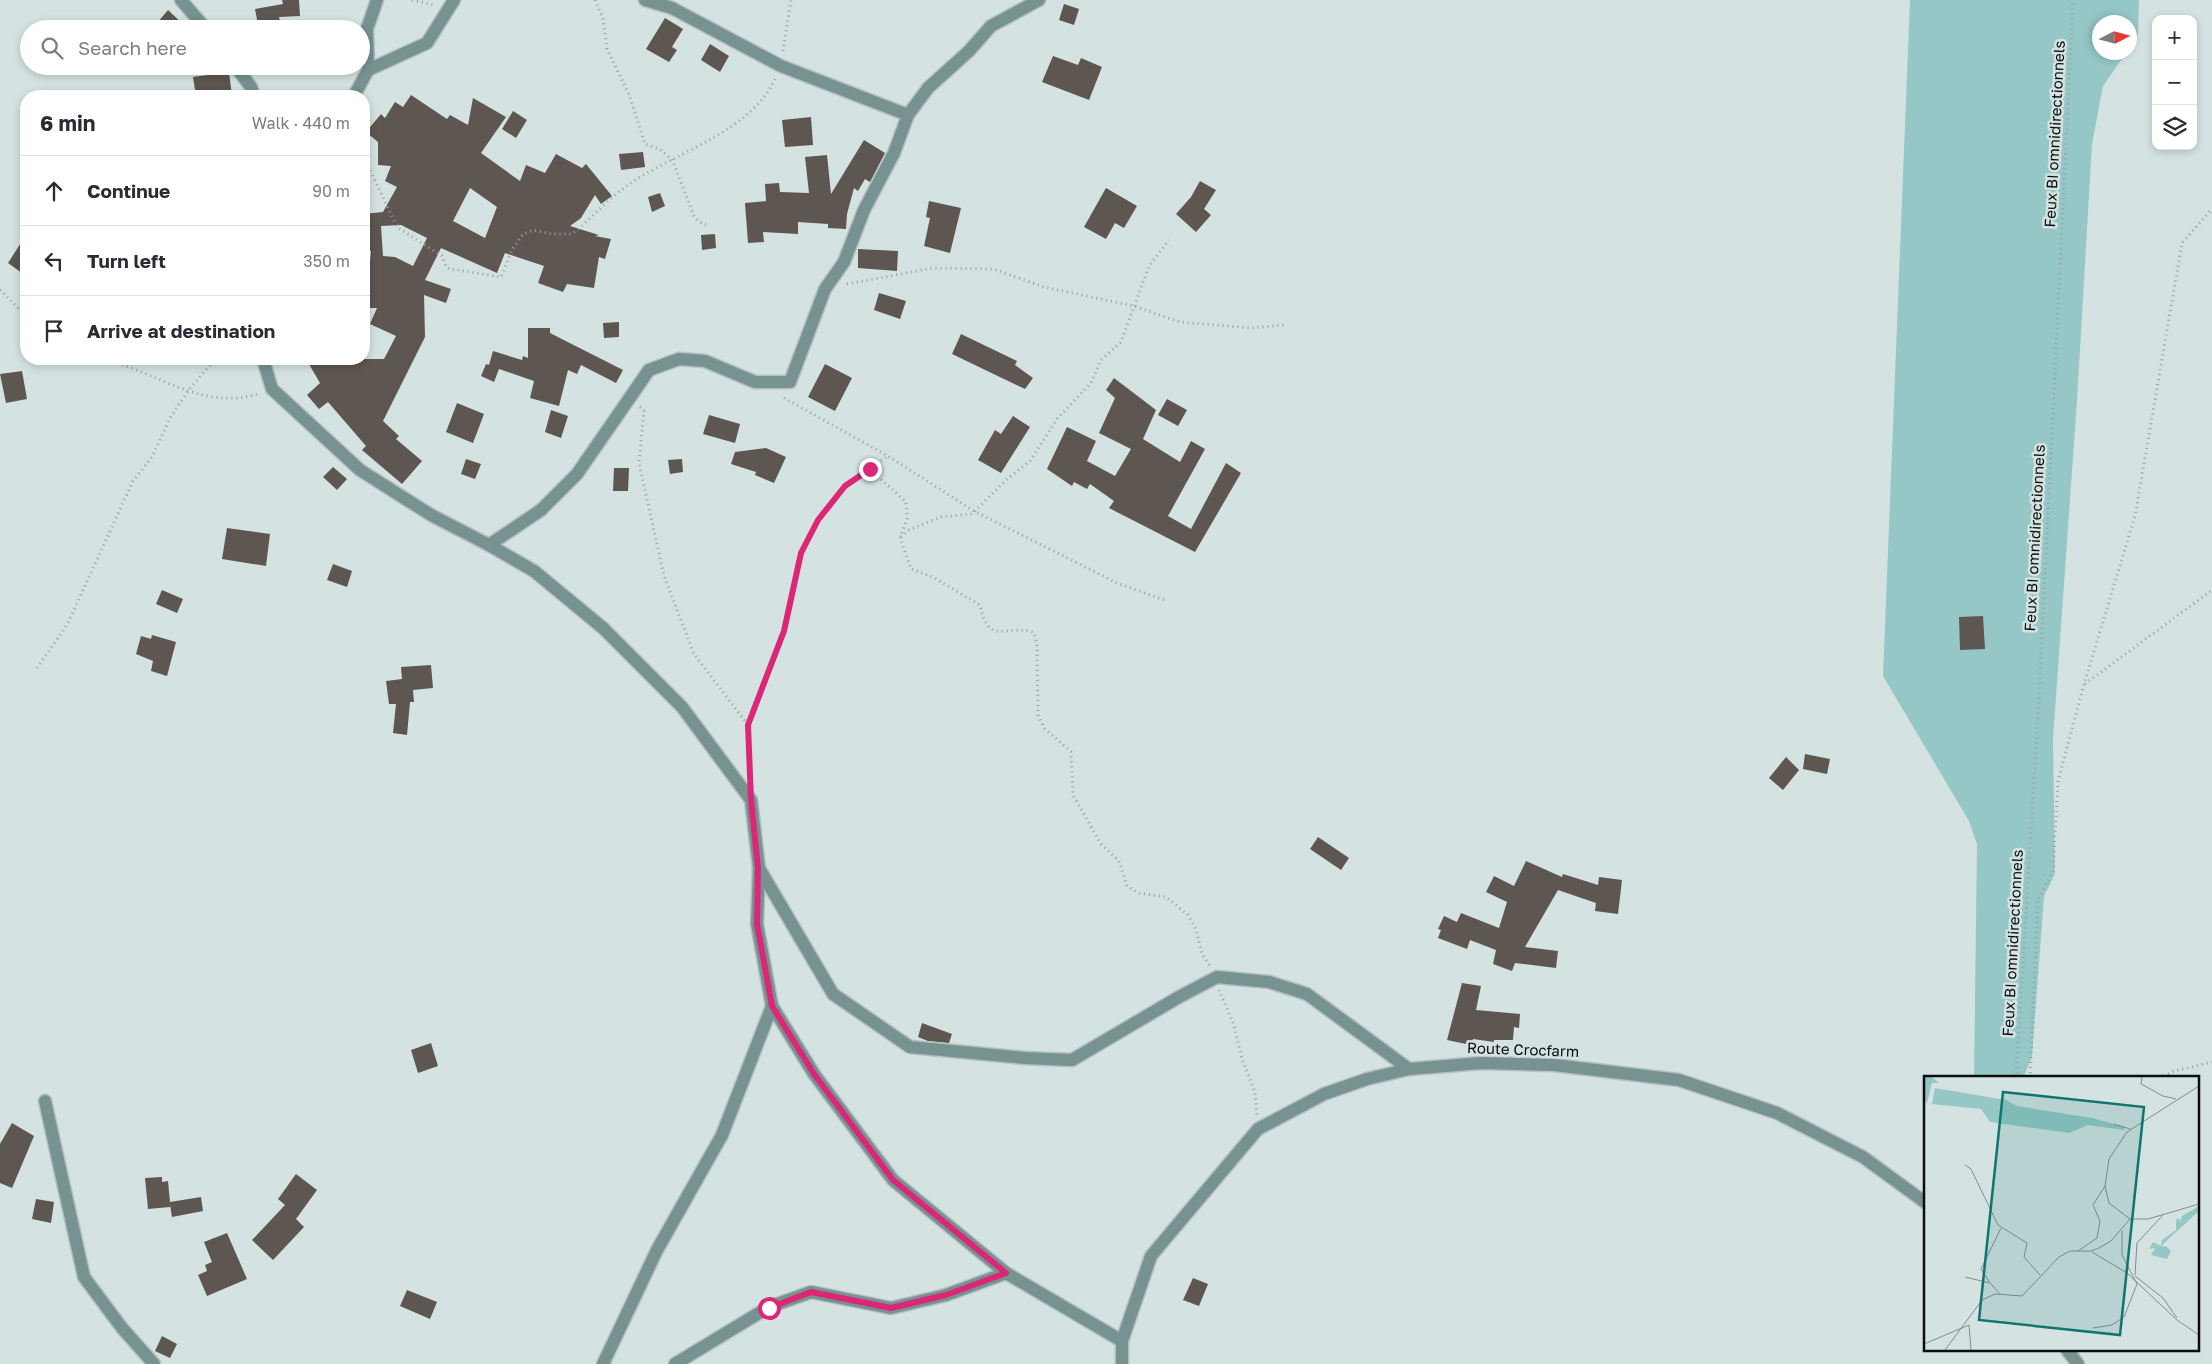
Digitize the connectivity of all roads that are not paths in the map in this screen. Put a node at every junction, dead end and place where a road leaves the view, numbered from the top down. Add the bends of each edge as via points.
1 (181, 0) edge
2 (376, 0) edge
3 (645, 0) edge
4 (1039, 0) edge
5 (451, 4) edge
6 (198, 20) edge
7 (370, 20) edge
8 (370, 69) edge
9 (242, 75) edge
10 (365, 75) edge
11 (252, 90) edge
12 (357, 90) edge
13 (908, 114) junction
14 (265, 365) edge
15 (489, 545) junction
16 (758, 868) junction
17 (772, 1006) junction
18 (1409, 1069) junction
19 (44, 1101) dead end
20 (1924, 1202) edge
21 (1006, 1273) junction
22 (1122, 1341) junction
23 (2069, 1352) edge
24 (154, 1364) edge
25 (603, 1364) edge
26 (674, 1364) edge
27 (1122, 1364) edge
28 (2078, 1364) edge

1 - 6 street
2 - 7 street
3 - 13 street via 672,8 781,66
4 - 13 street via 990,26 969,51 928,88
5 - 8 street via 427,43
9 - 11 street
10 - 12 street
13 - 15 street via 894,153 864,210 844,262 824,289 790,382 755,382 705,361 679,359 649,370 578,474 541,510
14 - 15 street via 272,388 360,470 431,515
15 - 16 street via 534,571 604,628 682,707 751,800
16 - 17 street via 757,924
16 - 18 street via 833,994 910,1047 1072,1060 1217,977 1269,982 1307,994
17 - 21 street via 814,1074 893,1180
17 - 25 street via 722,1135 657,1250
18 - 20 street, Route Crocfarm via 1481,1063 1554,1064 1679,1080 1777,1113 1864,1157
18 - 22 street, Route Crocfarm via 1366,1079 1324,1094 1258,1129 1151,1256
19 - 24 street via 84,1277
21 - 22 street
21 - 26 street via 946,1295 891,1308 811,1292 769,1308
22 - 27 street, Route Crocfarm
23 - 28 street

